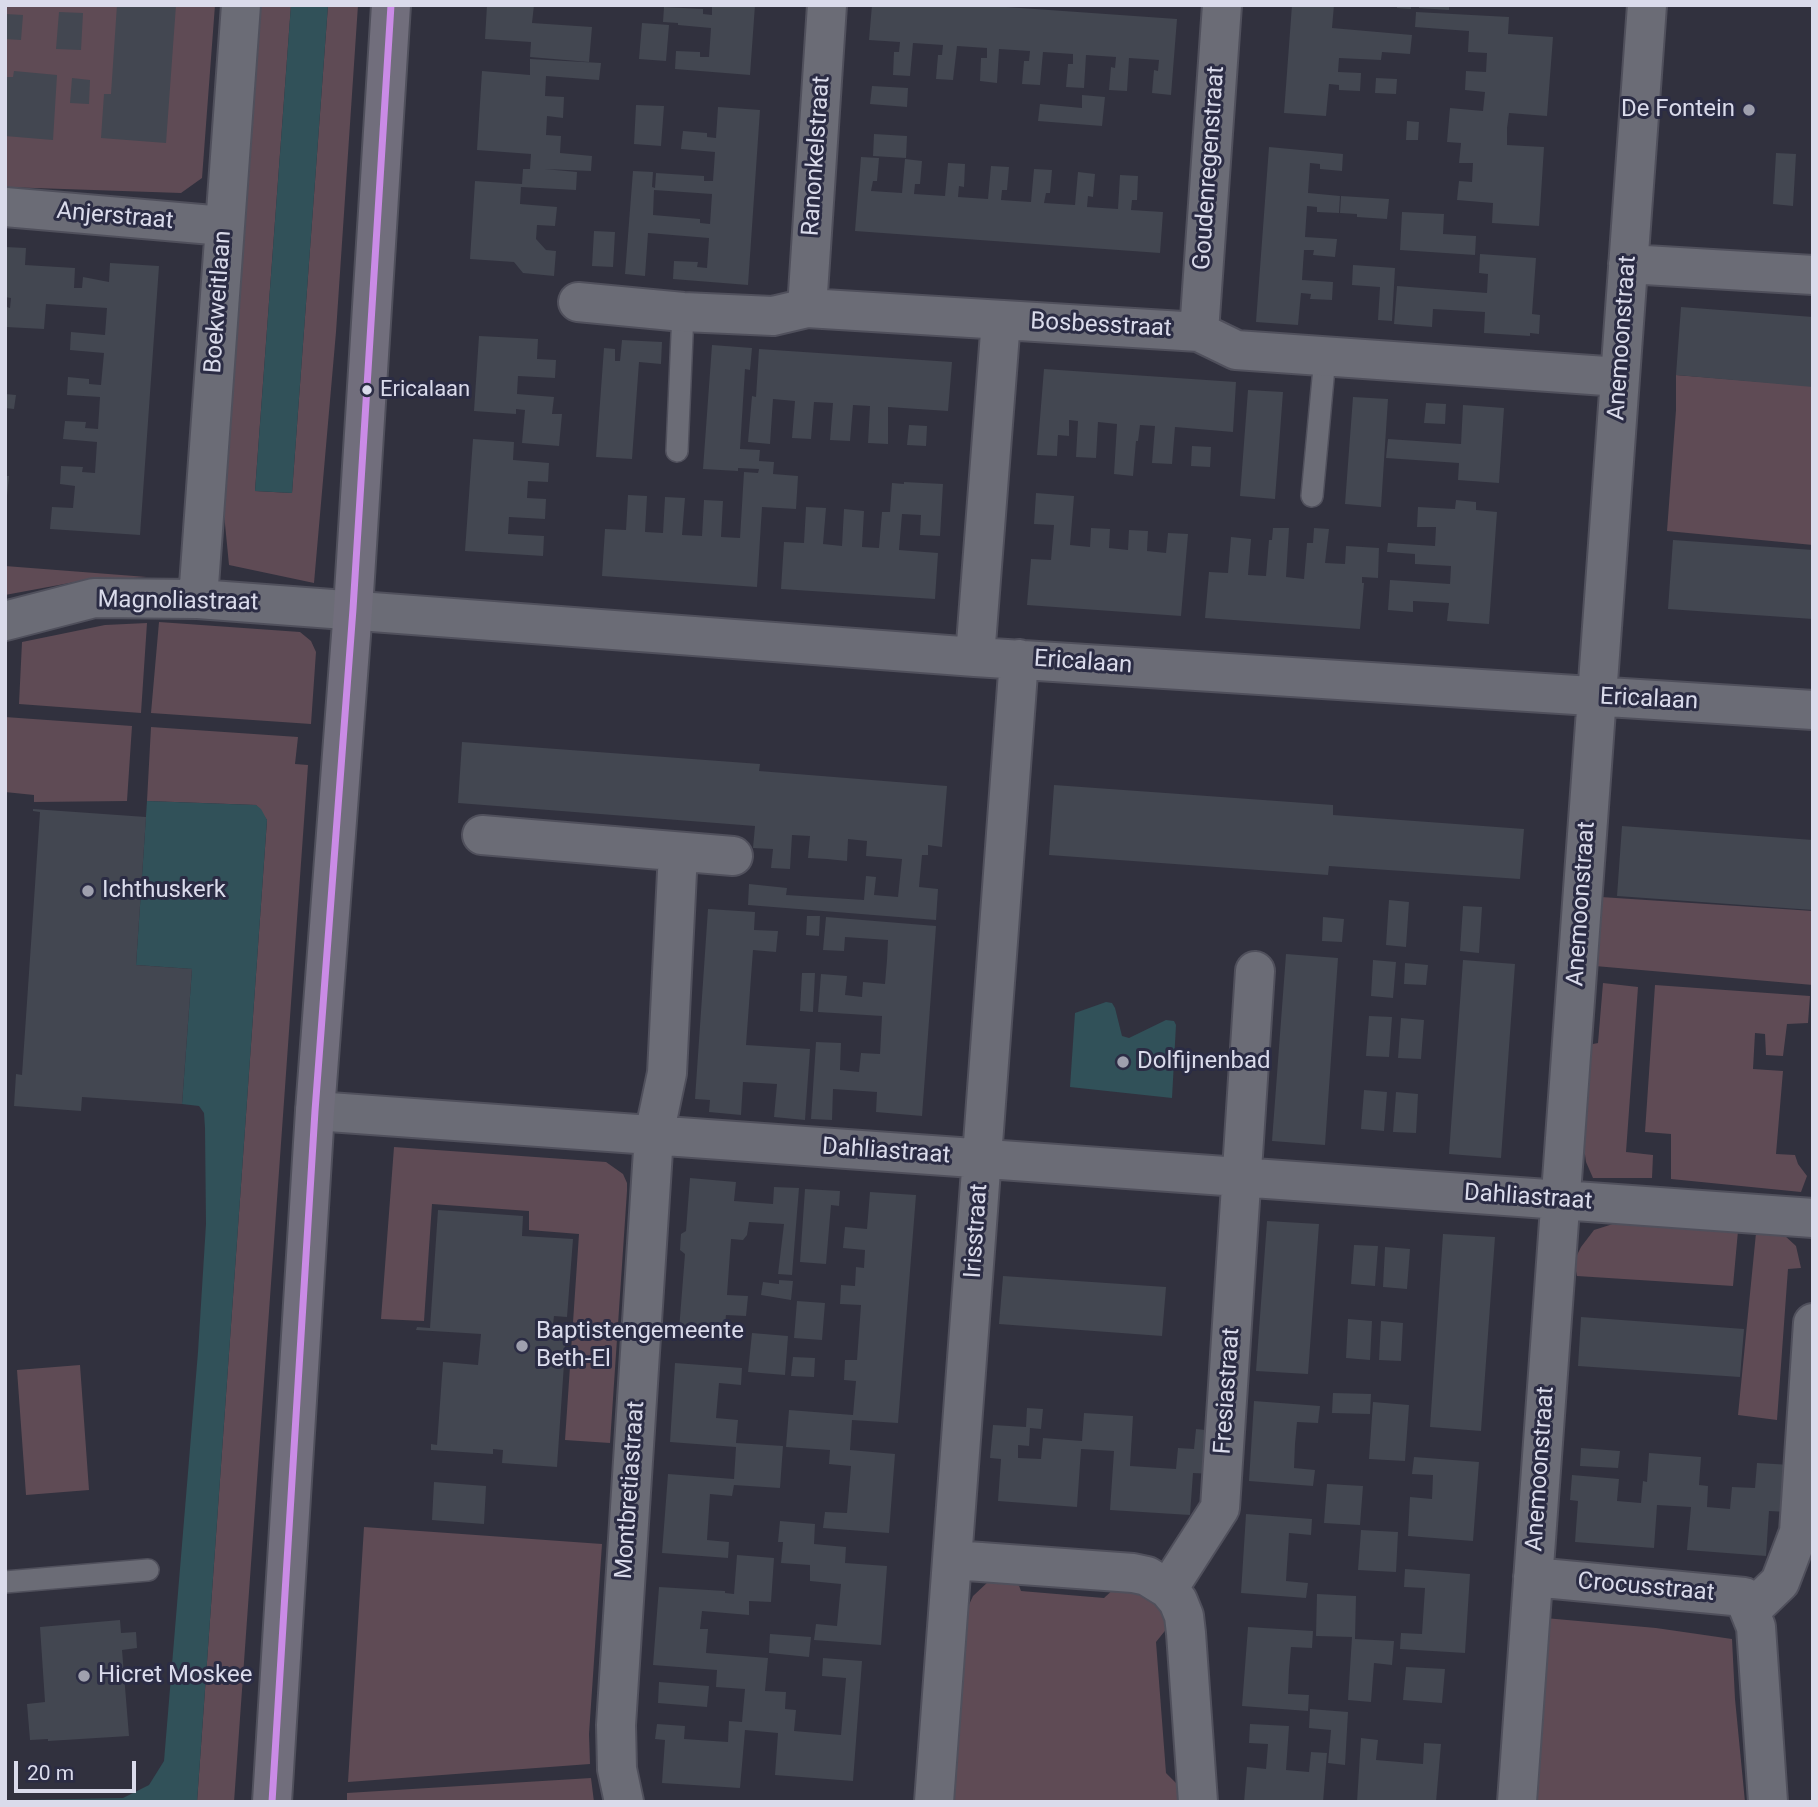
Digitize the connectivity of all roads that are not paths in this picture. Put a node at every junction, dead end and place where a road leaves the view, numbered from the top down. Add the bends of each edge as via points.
1 (241, 5) edge
2 (391, 5) edge
3 (827, 5) edge
4 (1222, 5) edge
5 (1647, 5) edge
6 (5, 207) edge
7 (224, 226) junction
8 (1628, 264) junction
9 (1813, 275) edge
10 (578, 302) dead end
11 (807, 308) junction
12 (683, 312) junction
13 (1001, 320) junction
14 (1199, 332) junction
15 (1325, 356) junction
16 (1620, 377) junction
17 (677, 451) dead end
18 (1312, 496) dead end
19 (198, 599) junction
20 (353, 609) junction
21 (5, 621) edge
22 (975, 657) junction
23 (1019, 659) junction
24 (1596, 697) junction
25 (1813, 710) edge
26 (482, 835) dead end
27 (678, 852) junction
28 (733, 856) dead end
29 (1255, 971) dead end
30 (315, 1111) junction
31 (654, 1135) junction
32 (982, 1159) junction
33 (1242, 1177) junction
34 (1560, 1200) junction
35 (1813, 1218) edge
36 (1813, 1323) edge
37 (953, 1560) junction
38 (148, 1570) dead end
39 (1533, 1577) junction
40 (5, 1582) edge
41 (1168, 1589) junction
42 (1750, 1611) junction
43 (272, 1802) edge
44 (624, 1802) edge
45 (933, 1802) edge
46 (1198, 1802) edge
47 (1517, 1802) edge
48 (1768, 1802) edge

1 - 7 street, Boekweitlaan
2 - 20 street
3 - 11 street, Ranonkelstraat
4 - 14 street, Goudenregenstraat
5 - 8 street, Anemoonstraat
6 - 7 street, Anjerstraat
7 - 19 street, Boekweitlaan
8 - 9 street
8 - 16 street, Anemoonstraat
10 - 12 street, Bosbesstraat
11 - 12 street, Bosbesstraat via 773,316
11 - 13 street, Bosbesstraat
12 - 17 lane
13 - 14 street, Bosbesstraat
13 - 22 street
14 - 15 street, Bosbesstraat via 1236,350
15 - 16 street, Bosbesstraat
15 - 18 lane
16 - 24 street, Anemoonstraat
19 - 20 street, Magnoliastraat
19 - 21 street, Magnoliastraat via 94,598
20 - 22 street, Ericalaan
20 - 30 street
22 - 23 street, Ericalaan
23 - 24 street, Ericalaan
23 - 32 street, Irisstraat
24 - 25 street, Ericalaan
24 - 34 street, Anemoonstraat
26 - 27 street
27 - 28 street
27 - 31 street via 667,1073
29 - 33 street
30 - 31 street, Dahliastraat
30 - 43 street
31 - 32 street, Dahliastraat
31 - 44 street, Montbretiastraat via 616,1725 617,1769
32 - 33 street, Dahliastraat
32 - 37 street, Irisstraat
33 - 34 street, Dahliastraat
33 - 41 street, Fresiastraat via 1220,1508
34 - 35 street, Dahliastraat
34 - 39 street, Anemoonstraat
36 - 42 street via 1799,1532 1780,1582
37 - 41 street via 1133,1573
37 - 45 street, Irisstraat
38 - 40 lane
39 - 42 street, Crocusstraat via 1744,1597
39 - 47 street, Anemoonstraat
41 - 46 street via 1184,1616
42 - 48 street via 1756,1627

